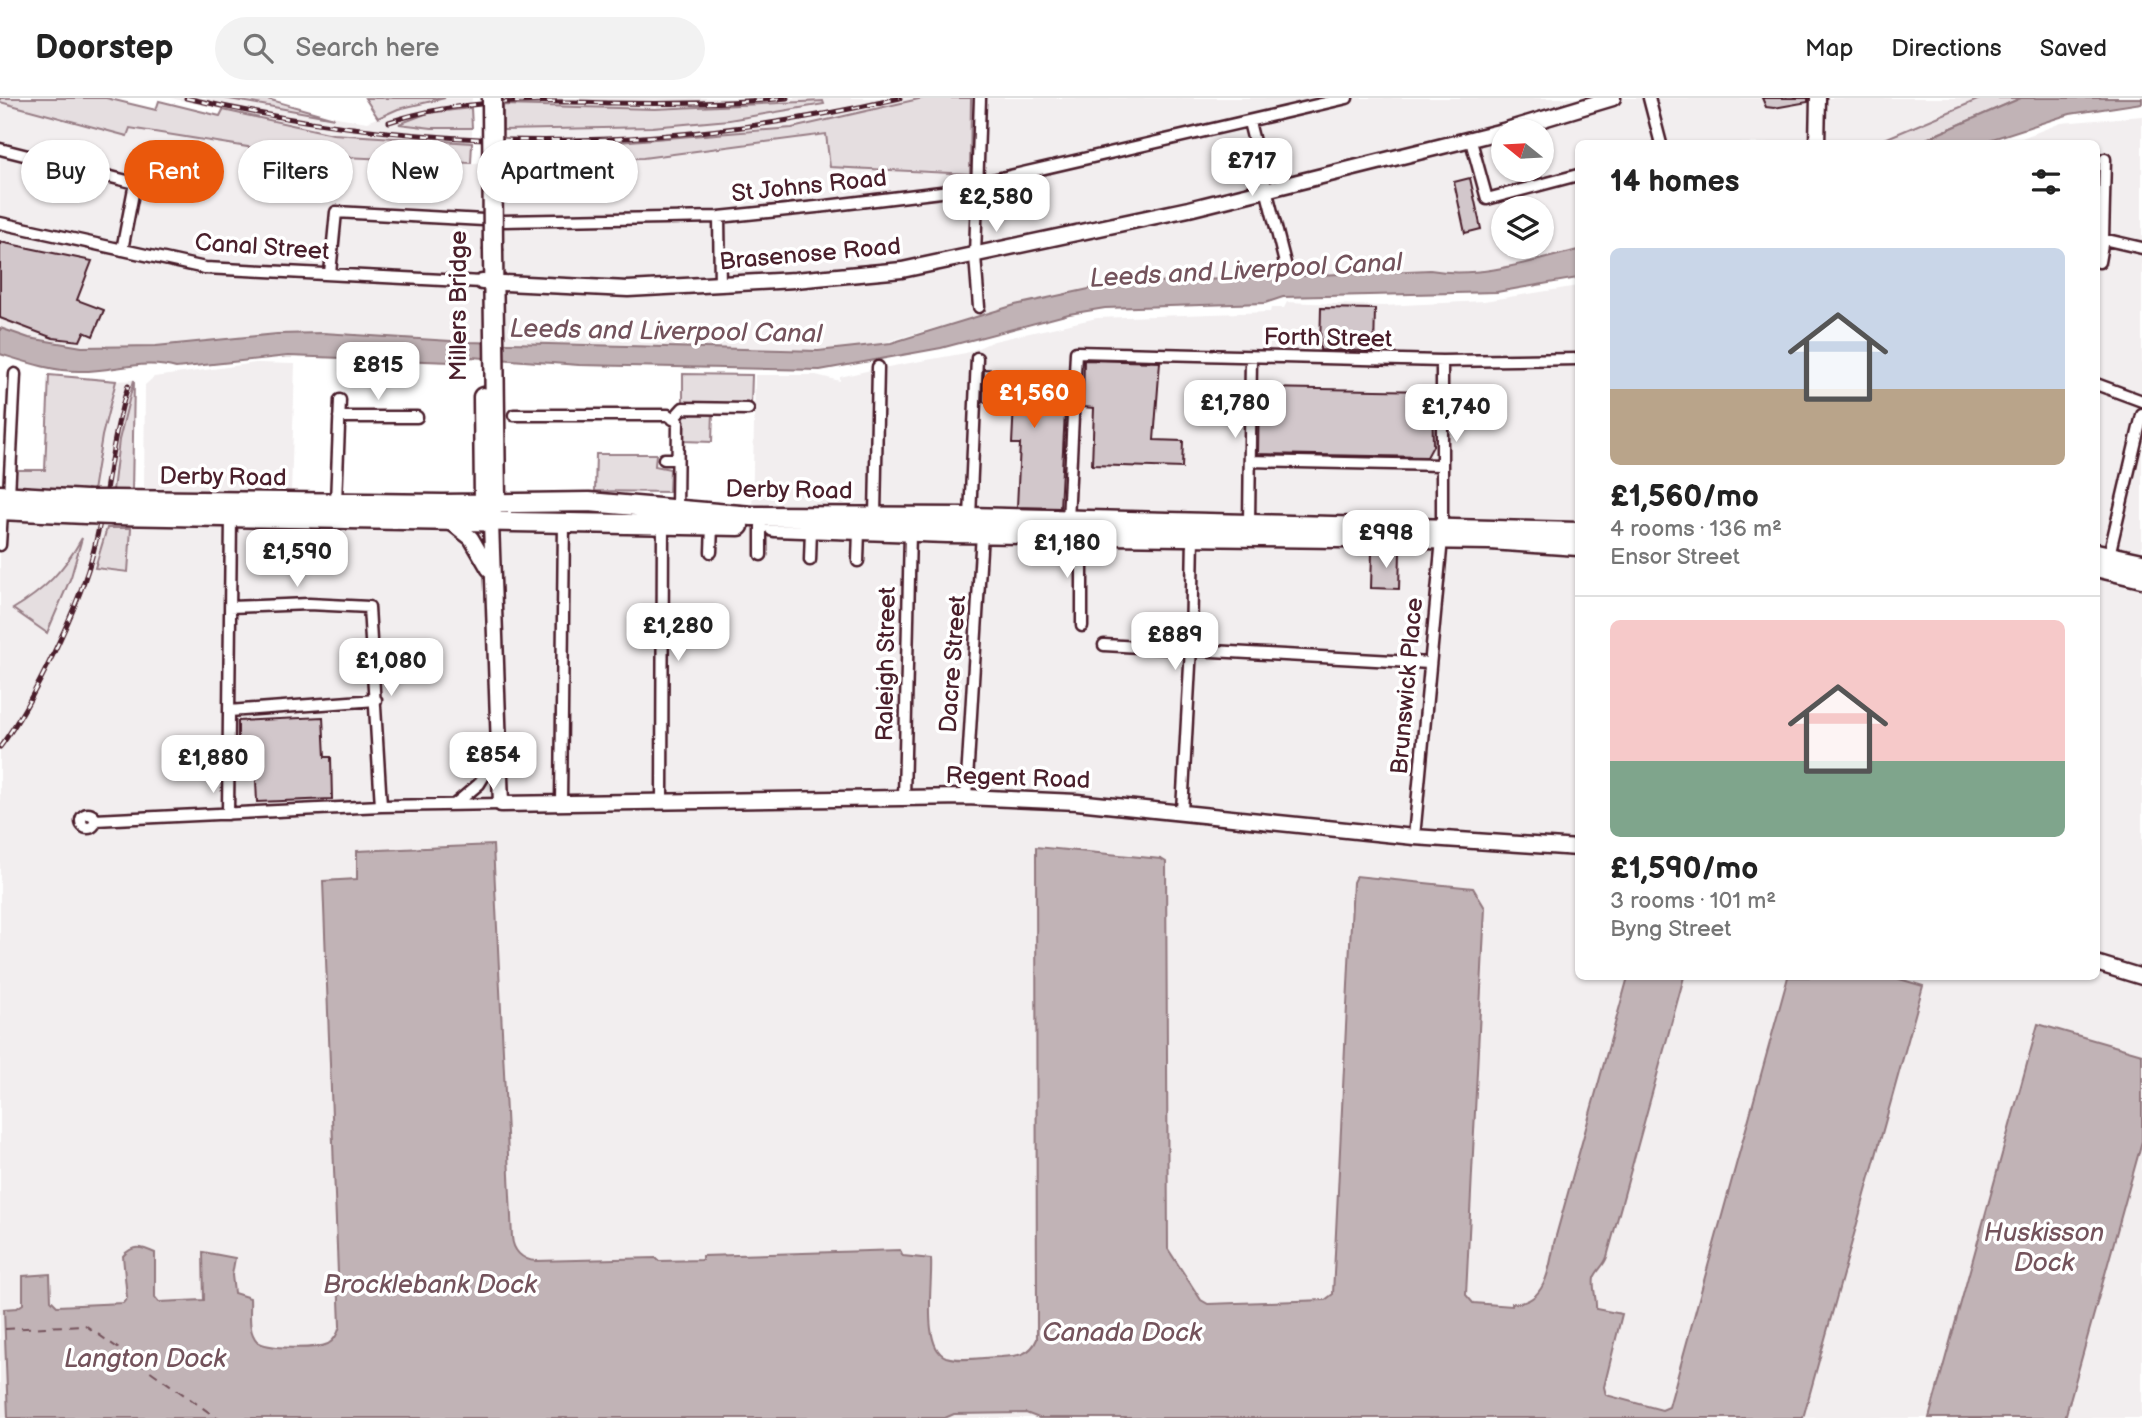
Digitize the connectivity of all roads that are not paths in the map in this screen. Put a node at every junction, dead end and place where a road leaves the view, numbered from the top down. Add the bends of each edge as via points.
1 (481, 98) edge
2 (492, 98) edge
3 (979, 98) edge
4 (1347, 98) edge
5 (1613, 98) edge
6 (1649, 98) edge
7 (1818, 98) edge
8 (1543, 119) edge
9 (1249, 122) junction
10 (1491, 135) edge
11 (1660, 140) edge
12 (1817, 140) edge
13 (1471, 141) junction
14 (0, 149) edge
15 (2105, 159) dead end
16 (1575, 176) edge
17 (978, 184) junction
18 (1265, 190) junction
19 (719, 216) junction
20 (0, 223) edge
21 (2104, 239) junction
22 (2142, 248) edge
23 (122, 250) junction
24 (488, 250) junction
25 (975, 256) junction
26 (2100, 257) edge
27 (1286, 267) dead end
28 (330, 273) junction
29 (720, 285) junction
30 (488, 288) junction
31 (979, 307) dead end
32 (1251, 357) junction
33 (977, 358) dead end
34 (1575, 359) edge
35 (1441, 361) junction
36 (878, 367) dead end
37 (15, 374) dead end
38 (2100, 385) edge
39 (340, 400) dead end
40 (2142, 401) edge
41 (748, 410) dead end
42 (513, 415) dead end
43 (2142, 415) edge
44 (339, 417) junction
45 (417, 417) dead end
46 (673, 419) junction
47 (664, 459) dead end
48 (676, 459) junction
49 (1250, 461) junction
50 (1441, 465) junction
51 (336, 502) junction
52 (3, 503) edge
53 (113, 507) junction
54 (677, 509) junction
55 (490, 510) junction
56 (231, 516) junction
57 (875, 516) junction
58 (970, 517) junction
59 (1068, 521) junction
60 (564, 522) junction
61 (452, 523) junction
62 (663, 524) junction
63 (1249, 524) junction
64 (712, 525) junction
65 (761, 526) junction
66 (811, 529) junction
67 (859, 530) junction
68 (910, 532) junction
69 (1575, 532) edge
70 (982, 533) junction
71 (1442, 533) junction
72 (1082, 534) junction
73 (1193, 535) junction
74 (0, 545) edge
75 (1575, 546) edge
76 (711, 552) dead end
77 (761, 555) dead end
78 (2101, 558) edge
79 (810, 560) dead end
80 (858, 561) dead end
81 (2142, 563) edge
82 (493, 576) junction
83 (2142, 578) edge
84 (230, 607) junction
85 (1082, 626) dead end
86 (1104, 645) dead end
87 (1191, 647) junction
88 (1430, 663) junction
89 (376, 700) junction
90 (229, 711) junction
91 (499, 750) junction
92 (966, 797) junction
93 (904, 798) junction
94 (662, 802) junction
95 (501, 804) junction
96 (561, 804) junction
97 (454, 805) junction
98 (381, 806) junction
99 (1182, 811) junction
100 (228, 814) junction
101 (96, 820) dead end
102 (1414, 837) junction
103 (1575, 848) edge
104 (2100, 964) edge
105 (2142, 977) edge

1 - 24 highway, Millers Bridge
2 - 24 highway, Millers Bridge, bridge
3 - 17 street
4 - 9 street, St Johns Road
5 - 8 main road, Brasenose Road
6 - 11 street
7 - 12 main road
9 - 17 street, St Johns Road
9 - 18 street
10 - 13 main road, Brasenose Road
13 - 16 street via 1487,199
13 - 18 main road, Brasenose Road
14 - 23 street via 135,183
15 - 21 street
17 - 19 street, St Johns Road via 942,192
17 - 25 street
18 - 25 main road, Brasenose Road
18 - 27 street
19 - 28 street, St Johns Road via 474,221 336,212
19 - 29 street
20 - 23 street, Canal Street
21 - 22 street
21 - 26 street
23 - 28 street, Canal Street via 205,268
24 - 30 highway, Millers Bridge
25 - 29 main road, Brasenose Road via 902,270
25 - 31 street
28 - 30 street, Canal Street
29 - 30 main road, Brasenose Road
30 - 55 highway, Millers Bridge
32 - 35 street, Forth Street
32 - 49 street
32 - 59 street, Forth Street via 1076,352
33 - 58 street
34 - 35 street, Forth Street
35 - 50 street, Brunswick Place
36 - 57 street
37 - 52 street
38 - 40 street
39 - 44 street
41 - 46 street via 683,408
42 - 46 street via 668,415
43 - 78 street
44 - 45 street
44 - 51 street
46 - 48 street via 678,422
47 - 48 street
48 - 54 street
49 - 50 street
49 - 63 street
50 - 71 street, Brunswick Place
51 - 53 highway, Derby Road
51 - 55 highway, Derby Road
52 - 53 highway, Derby Road, bridge
52 - 74 street
53 - 56 highway, Derby Road
54 - 55 highway, Derby Road via 589,502
54 - 57 highway, Derby Road via 752,516
55 - 60 highway, Derby Road
55 - 61 highway, Derby Road
55 - 82 main road, Millers Bridge
56 - 61 highway, Derby Road
56 - 84 street
57 - 58 highway, Derby Road
58 - 59 highway, Derby Road
59 - 63 highway, Derby Road
60 - 62 highway, Derby Road
60 - 96 street
61 - 82 main road via 483,553
62 - 64 highway, Derby Road
62 - 94 street
63 - 71 highway, Derby Road
64 - 65 highway, Derby Road
64 - 76 street
65 - 66 highway, Derby Road
65 - 77 street
66 - 67 highway, Derby Road
66 - 79 street
67 - 68 highway, Derby Road
67 - 80 street
68 - 70 highway, Derby Road
68 - 93 street, Raleigh Street
69 - 71 highway, Derby Road
70 - 72 highway, Derby Road
70 - 92 street, Dacre Street
71 - 73 highway, Derby Road
71 - 75 highway, Derby Road
71 - 88 street, Brunswick Place
72 - 73 highway, Derby Road
72 - 85 street
73 - 87 street
78 - 81 highway
78 - 83 highway
82 - 91 main road, Millers Bridge
84 - 89 street via 366,605 371,610
84 - 90 street
86 - 87 street
87 - 88 street
87 - 99 street
88 - 102 street, Brunswick Place
89 - 90 street
89 - 98 street
90 - 100 street
91 - 95 main road, Millers Bridge
91 - 97 street via 480,784
92 - 93 main road, Regent Road
92 - 99 main road, Regent Road
93 - 94 main road, Regent Road
94 - 96 main road, Regent Road
95 - 96 main road, Regent Road
95 - 97 street, Regent Road
97 - 98 street, Regent Road
98 - 100 street, Regent Road
99 - 102 main road, Regent Road
100 - 101 street, Regent Road
102 - 103 main road, Regent Road
104 - 105 main road

